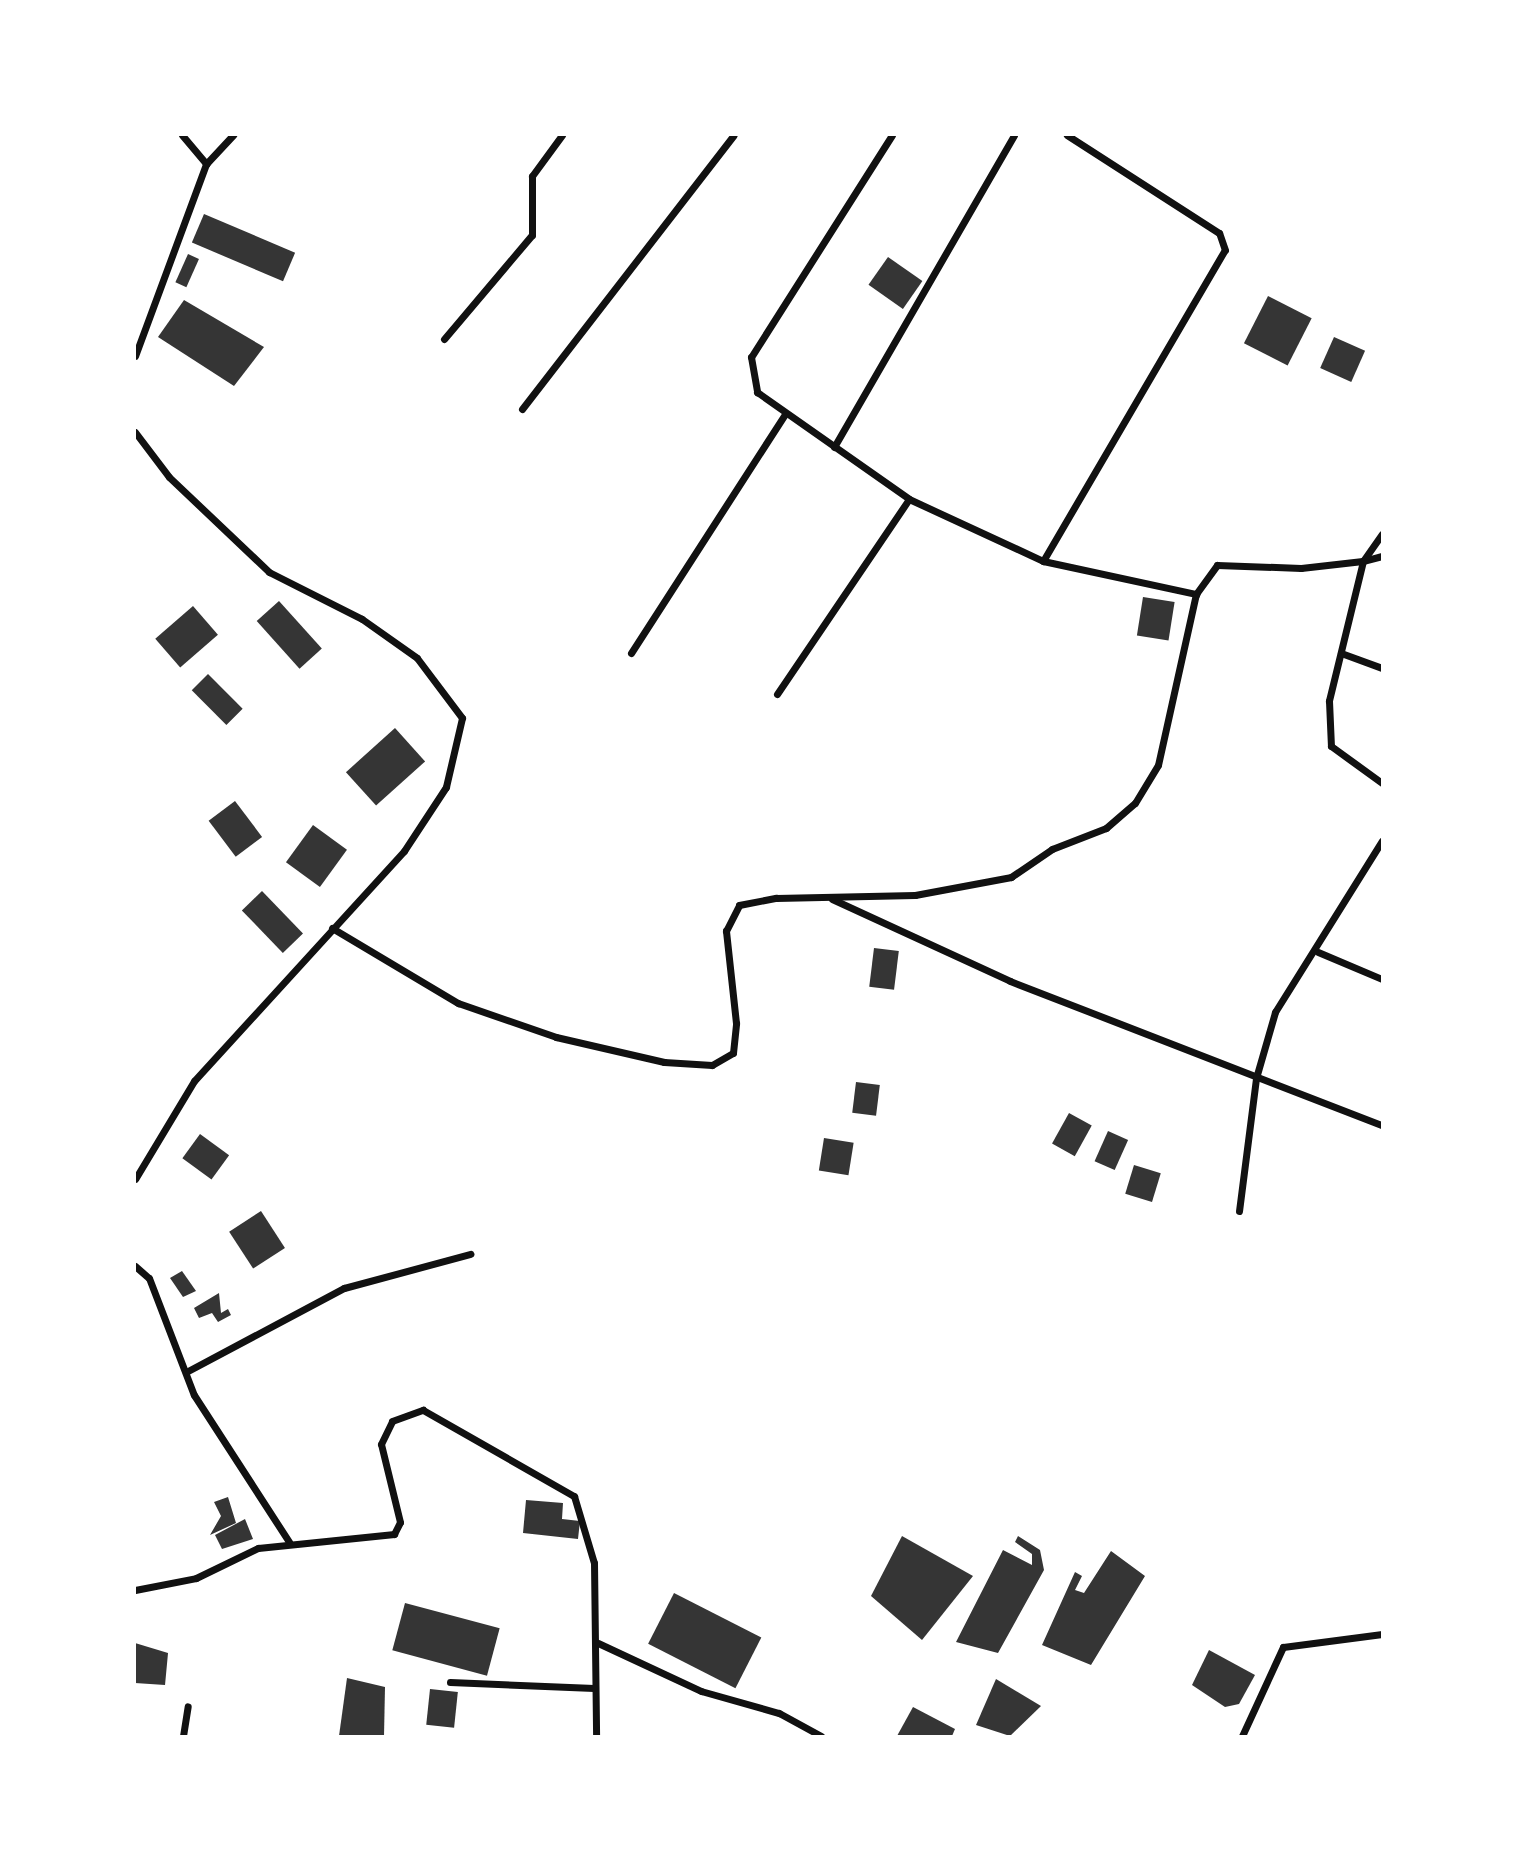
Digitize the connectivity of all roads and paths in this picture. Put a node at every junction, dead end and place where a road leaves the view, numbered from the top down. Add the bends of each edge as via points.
1 (182, 135) edge
2 (233, 135) edge
3 (562, 135) edge
4 (734, 135) edge
5 (892, 135) edge
6 (1014, 135) edge
7 (1067, 135) edge
8 (206, 164) junction
9 (444, 339) dead end
10 (135, 356) edge
11 (522, 409) dead end
12 (785, 414) junction
13 (135, 432) edge
14 (834, 447) junction
15 (909, 499) junction
16 (1382, 534) edge
17 (1382, 556) edge
18 (1043, 561) junction
19 (1363, 561) junction
20 (1196, 594) junction
21 (631, 653) dead end
22 (1341, 653) junction
23 (1382, 668) edge
24 (777, 694) dead end
25 (1382, 783) edge
26 (1382, 841) edge
27 (828, 897) junction
28 (332, 928) junction
29 (1318, 952) junction
30 (1382, 979) edge
31 (1256, 1078) junction
32 (1382, 1125) edge
33 (135, 1179) edge
34 (1239, 1211) dead end
35 (470, 1254) dead end
36 (135, 1266) edge
37 (186, 1372) junction
38 (289, 1542) junction
39 (135, 1590) edge
40 (1382, 1634) edge
41 (598, 1643) junction
42 (450, 1682) dead end
43 (594, 1688) junction
44 (188, 1706) dead end
45 (183, 1736) edge
46 (596, 1736) edge
47 (821, 1736) edge
48 (1242, 1736) edge

1 - 8 street
2 - 8 street
3 - 9 street via 532,176 532,234
4 - 11 street
5 - 12 street via 751,357 757,392
6 - 14 street
7 - 18 street via 1219,233 1225,250
8 - 10 street
12 - 14 street
12 - 21 street
13 - 28 street via 169,477 269,572 362,619 417,658 461,718 446,787 404,851
14 - 15 street
15 - 18 street
15 - 24 street
16 - 19 street
17 - 19 street
18 - 20 street
19 - 20 street via 1301,569 1217,565
19 - 22 street
20 - 27 street via 1158,765 1135,803 1106,828 1052,849 1011,877 915,895
22 - 23 street
22 - 25 street via 1329,701 1331,746
26 - 29 street
27 - 28 street via 739,905 726,931 736,1024 733,1053 712,1065 664,1062 556,1037 458,1003
27 - 31 street via 1010,981
28 - 33 street via 194,1081
29 - 30 street
29 - 31 street via 1275,1012
31 - 32 street
31 - 34 street
35 - 37 street via 344,1288
36 - 37 street via 149,1278
37 - 38 street
38 - 39 street via 258,1548 196,1578
38 - 41 street via 394,1534 400,1522 382,1444 392,1420 423,1410 574,1496 594,1563
40 - 48 street via 1283,1647
41 - 43 street
41 - 47 street via 701,1691 779,1713
42 - 43 street
43 - 46 street
44 - 45 street

